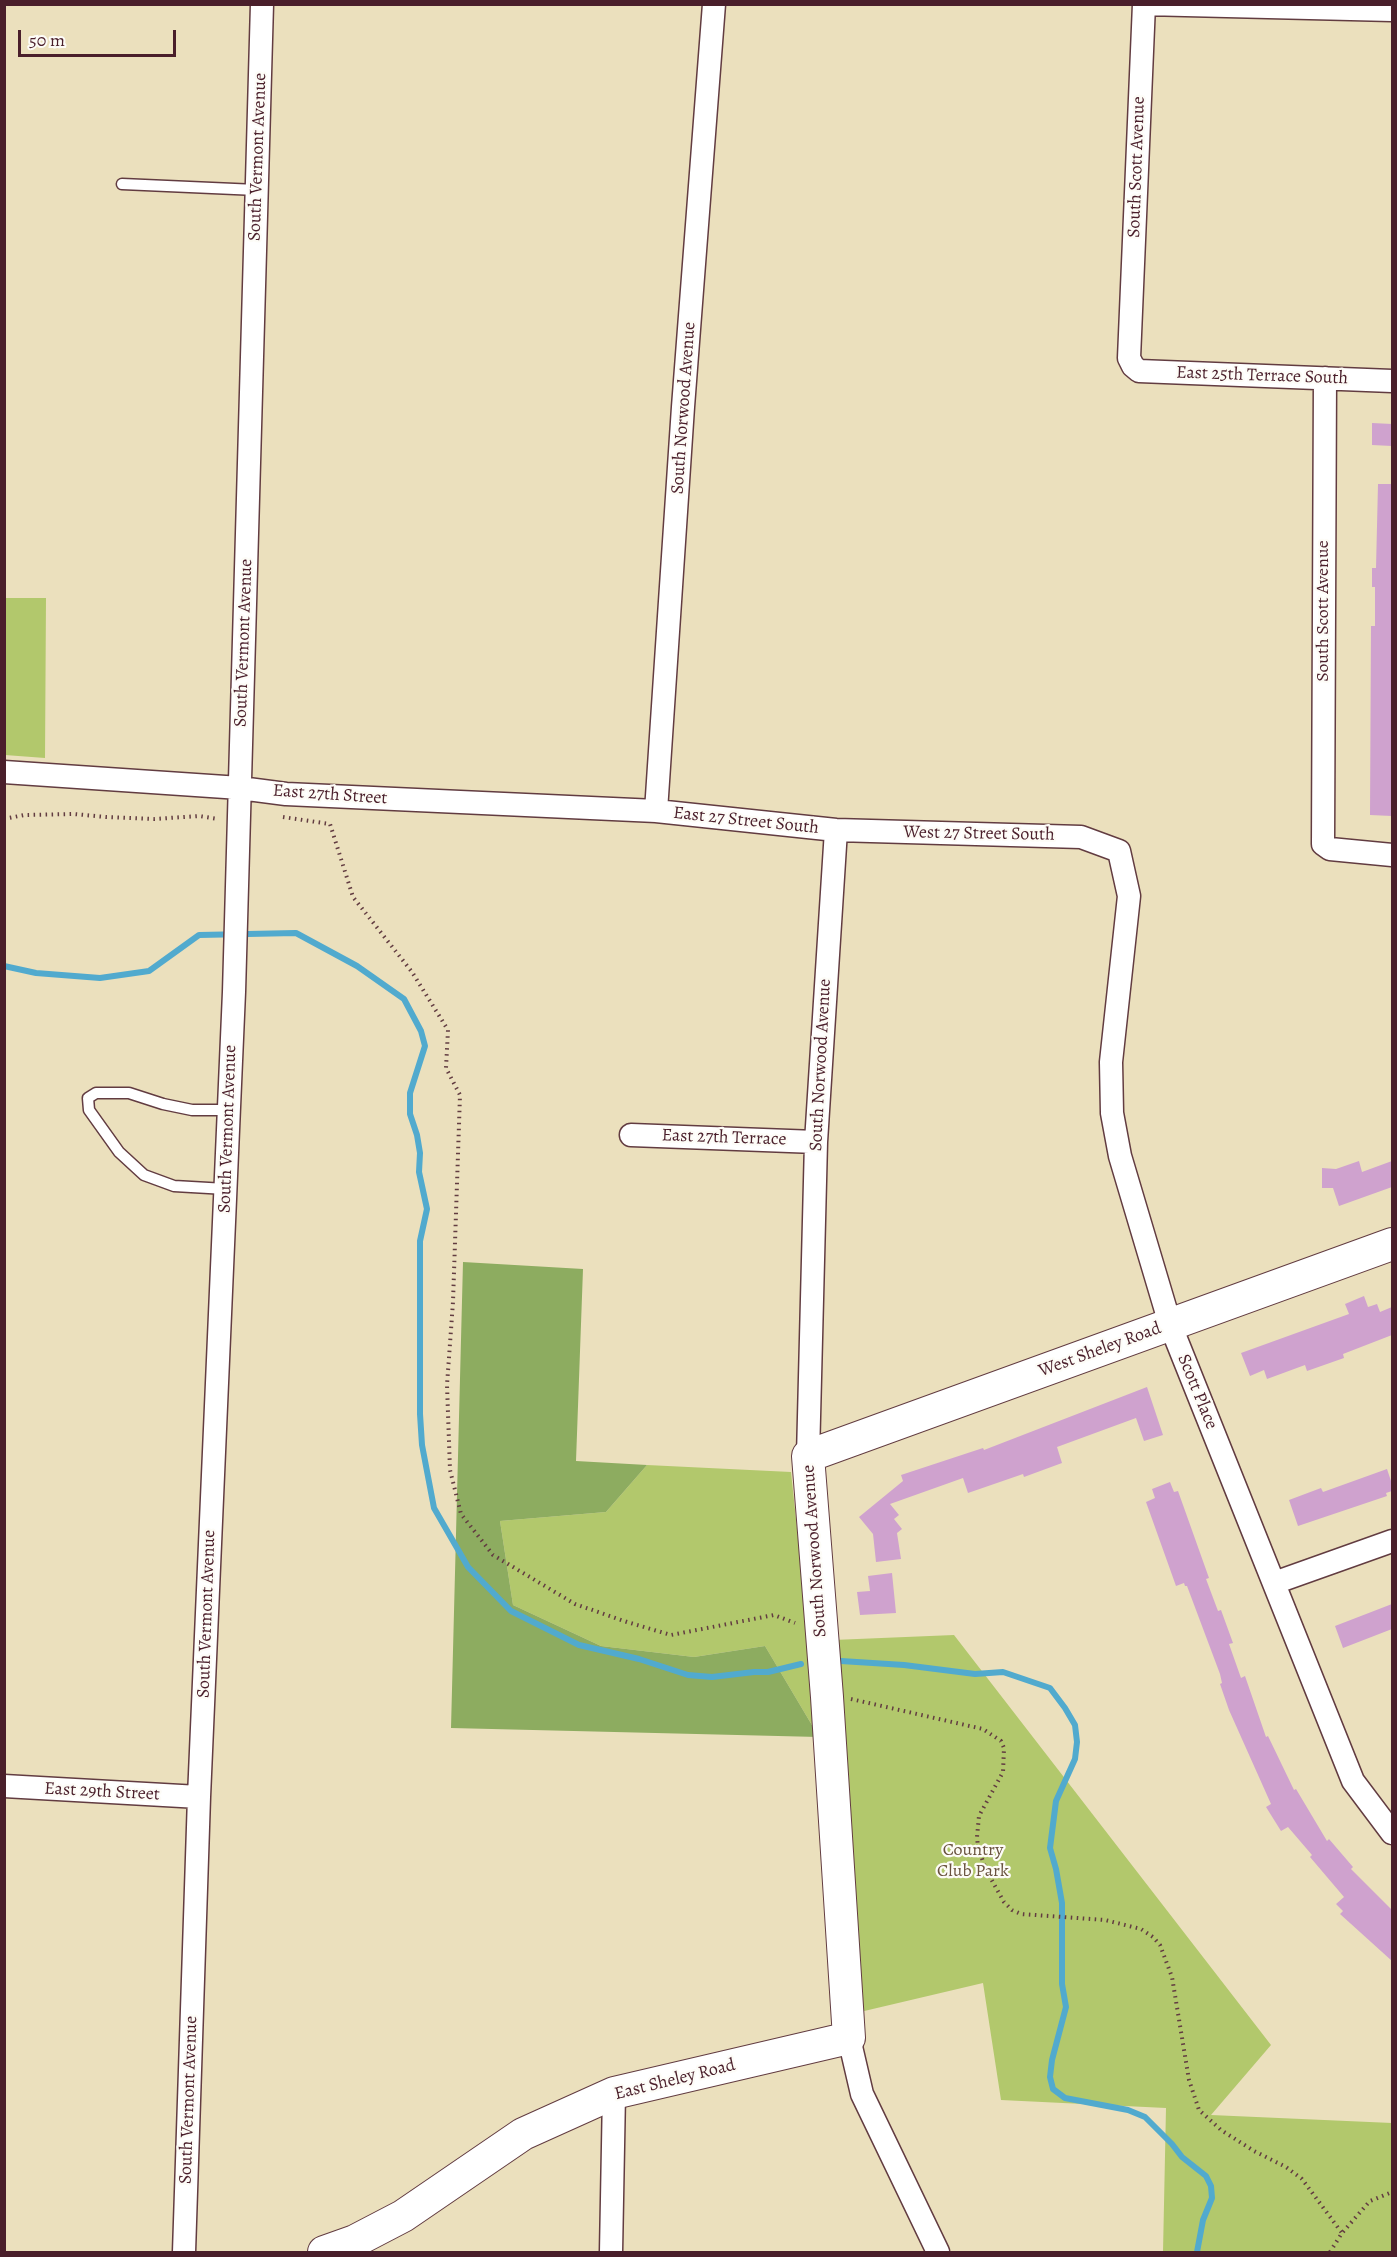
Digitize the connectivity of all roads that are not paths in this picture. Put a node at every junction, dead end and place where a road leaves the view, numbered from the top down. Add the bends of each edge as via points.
1 (262, 4) edge
2 (714, 4) edge
3 (1144, 4) edge
4 (1392, 10) edge
5 (122, 184) dead end
6 (257, 190) junction
7 (1133, 366) joint
8 (1325, 378) junction
9 (1392, 381) edge
10 (4, 772) edge
11 (239, 797) junction
12 (656, 811) junction
13 (836, 830) junction
14 (1119, 850) joint
15 (1392, 855) edge
16 (229, 1110) junction
17 (631, 1135) dead end
18 (816, 1142) junction
19 (226, 1189) junction
20 (1392, 1244) edge
21 (1170, 1324) junction
22 (808, 1456) junction
23 (1392, 1541) edge
24 (1274, 1583) junction
25 (4, 1786) edge
26 (199, 1797) junction
27 (1392, 1833) edge
28 (849, 2038) junction
29 (614, 2093) junction
30 (184, 2253) edge
31 (324, 2253) edge
32 (611, 2253) edge
33 (938, 2253) edge

1 - 6 street, South Vermont Avenue
2 - 12 street, South Norwood Avenue
3 - 4 street
3 - 7 street, South Scott Avenue via 1129,357
5 - 6 lane
6 - 11 street, South Vermont Avenue
7 - 8 street, East 25th Terrace South via 1139,371
8 - 9 street, East 25th Terrace South
8 - 15 street, South Scott Avenue via 1323,844 1330,849
10 - 11 street, East 27th Street
11 - 12 street, East 27th Street via 286,794
11 - 16 street, South Vermont Avenue
12 - 13 street, East 27 Street South
13 - 14 street, West 27 Street South via 1081,837
13 - 18 street, South Norwood Avenue
14 - 21 street, Scott Place via 1129,896 1111,1062 1112,1113 1120,1156
16 - 19 street, South Vermont Avenue
16 - 19 lane via 192,1110 129,1093 96,1093 88,1098 89,1110 119,1152 144,1175 174,1186
17 - 18 street, East 27th Terrace
18 - 22 street, South Norwood Avenue
19 - 26 street, South Vermont Avenue
20 - 21 street, West Sheley Road
21 - 22 street, West Sheley Road
21 - 24 street, Scott Place
22 - 28 street, South Norwood Avenue
23 - 24 street
24 - 27 street, Scott Place via 1353,1781
25 - 26 street, East 29th Street
26 - 30 street, South Vermont Avenue
28 - 29 street, East Sheley Road
28 - 33 street, South Norwood Avenue via 862,2094
29 - 31 street, East Sheley Road via 523,2134 403,2216
29 - 32 street

